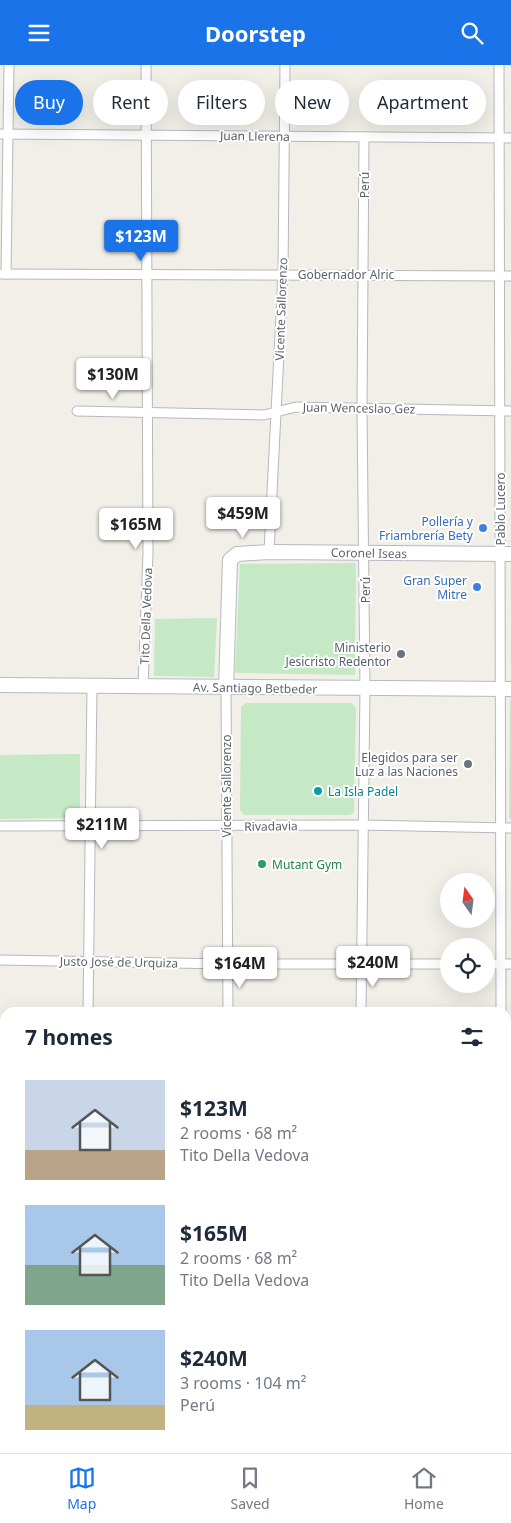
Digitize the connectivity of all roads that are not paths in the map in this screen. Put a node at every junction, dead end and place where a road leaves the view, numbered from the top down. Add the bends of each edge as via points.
1 (9, 65) edge
2 (146, 65) edge
3 (286, 65) edge
4 (499, 65) edge
5 (4, 134) edge
6 (147, 135) junction
7 (286, 137) junction
8 (364, 137) junction
9 (499, 138) junction
10 (511, 138) edge
11 (3, 274) edge
12 (146, 274) junction
13 (282, 274) junction
14 (365, 275) junction
15 (499, 276) junction
16 (511, 276) edge
17 (362, 409) junction
18 (499, 410) junction
19 (77, 411) dead end
20 (511, 411) edge
21 (277, 412) junction
22 (148, 413) junction
23 (270, 552) junction
24 (365, 553) junction
25 (505, 554) edge
26 (230, 560) joint
27 (0, 685) edge
28 (92, 686) junction
29 (143, 687) junction
30 (226, 688) junction
31 (365, 689) junction
32 (506, 689) edge
33 (362, 825) junction
34 (0, 826) edge
35 (91, 827) junction
36 (226, 827) junction
37 (506, 828) edge
38 (0, 960) edge
39 (89, 962) junction
40 (361, 964) junction
41 (440, 964) edge
42 (495, 964) edge
43 (500, 964) junction
44 (511, 964) edge
45 (228, 965) junction
46 (88, 1007) edge
47 (228, 1007) edge
48 (361, 1007) edge
49 (501, 1007) edge

1 - 5 street
2 - 6 street, Tito Della Vedova
3 - 7 street, Vicente Sallorenzo
4 - 9 street, Pablo Lucero
5 - 6 street, Juan Llerena
5 - 11 street
6 - 7 street, Juan Llerena
6 - 12 street, Tito Della Vedova
7 - 8 street, Juan Llerena
7 - 13 street, Vicente Sallorenzo
8 - 9 street, Juan Llerena
8 - 14 street, Perú
9 - 10 street, Juan Llerena
9 - 15 street, Pablo Lucero
11 - 12 street, Gobernador Alric
12 - 13 street, Gobernador Alric
12 - 22 street, Tito Della Vedova
13 - 14 street, Gobernador Alric
13 - 21 street, Vicente Sallorenzo
14 - 15 street, Gobernador Alric
14 - 17 street, Perú
15 - 16 street, Gobernador Alric
15 - 18 street, Pablo Lucero
17 - 18 street, Juan Wenceslao Gez
17 - 21 street, Juan Wenceslao Gez via 296,407
17 - 24 street, Perú
18 - 20 street, Juan Wenceslao Gez
18 - 25 street, Pablo Lucero
19 - 22 street, Juan Wenceslao Gez
21 - 22 street, Juan Wenceslao Gez via 264,415
21 - 23 street, Vicente Sallorenzo
22 - 29 street, Tito Della Vedova via 148,553
23 - 24 main road, Coronel Iseas
23 - 26 main road, Coronel Iseas via 237,554
24 - 25 main road, Coronel Iseas
24 - 31 street, Perú
25 - 32 street, Pablo Lucero
26 - 30 main road, Vicente Sallorenzo
27 - 28 main road, Av. Santiago Betbeder
28 - 29 main road, Av. Santiago Betbeder
28 - 35 street
29 - 30 main road, Av. Santiago Betbeder
30 - 31 main road, Av. Santiago Betbeder
30 - 36 street, Vicente Sallorenzo
31 - 32 main road, Av. Santiago Betbeder
31 - 33 street, Perú
32 - 37 street, Pablo Lucero
33 - 36 street, Rivadavia
33 - 37 street, Rivadavia
33 - 40 street, Perú
34 - 35 street, Rivadavia
35 - 36 street, Rivadavia
35 - 39 street
36 - 45 street, Vicente Sallorenzo
37 - 43 street, Pablo Lucero
38 - 39 street, Justo José de Urquiza
39 - 45 street, Justo José de Urquiza
39 - 46 street
40 - 41 street, Justo José de Urquiza
40 - 45 street, Justo José de Urquiza
40 - 48 street, Perú
42 - 43 street
43 - 44 street
43 - 49 street, Pablo Lucero
45 - 47 street, Vicente Sallorenzo

